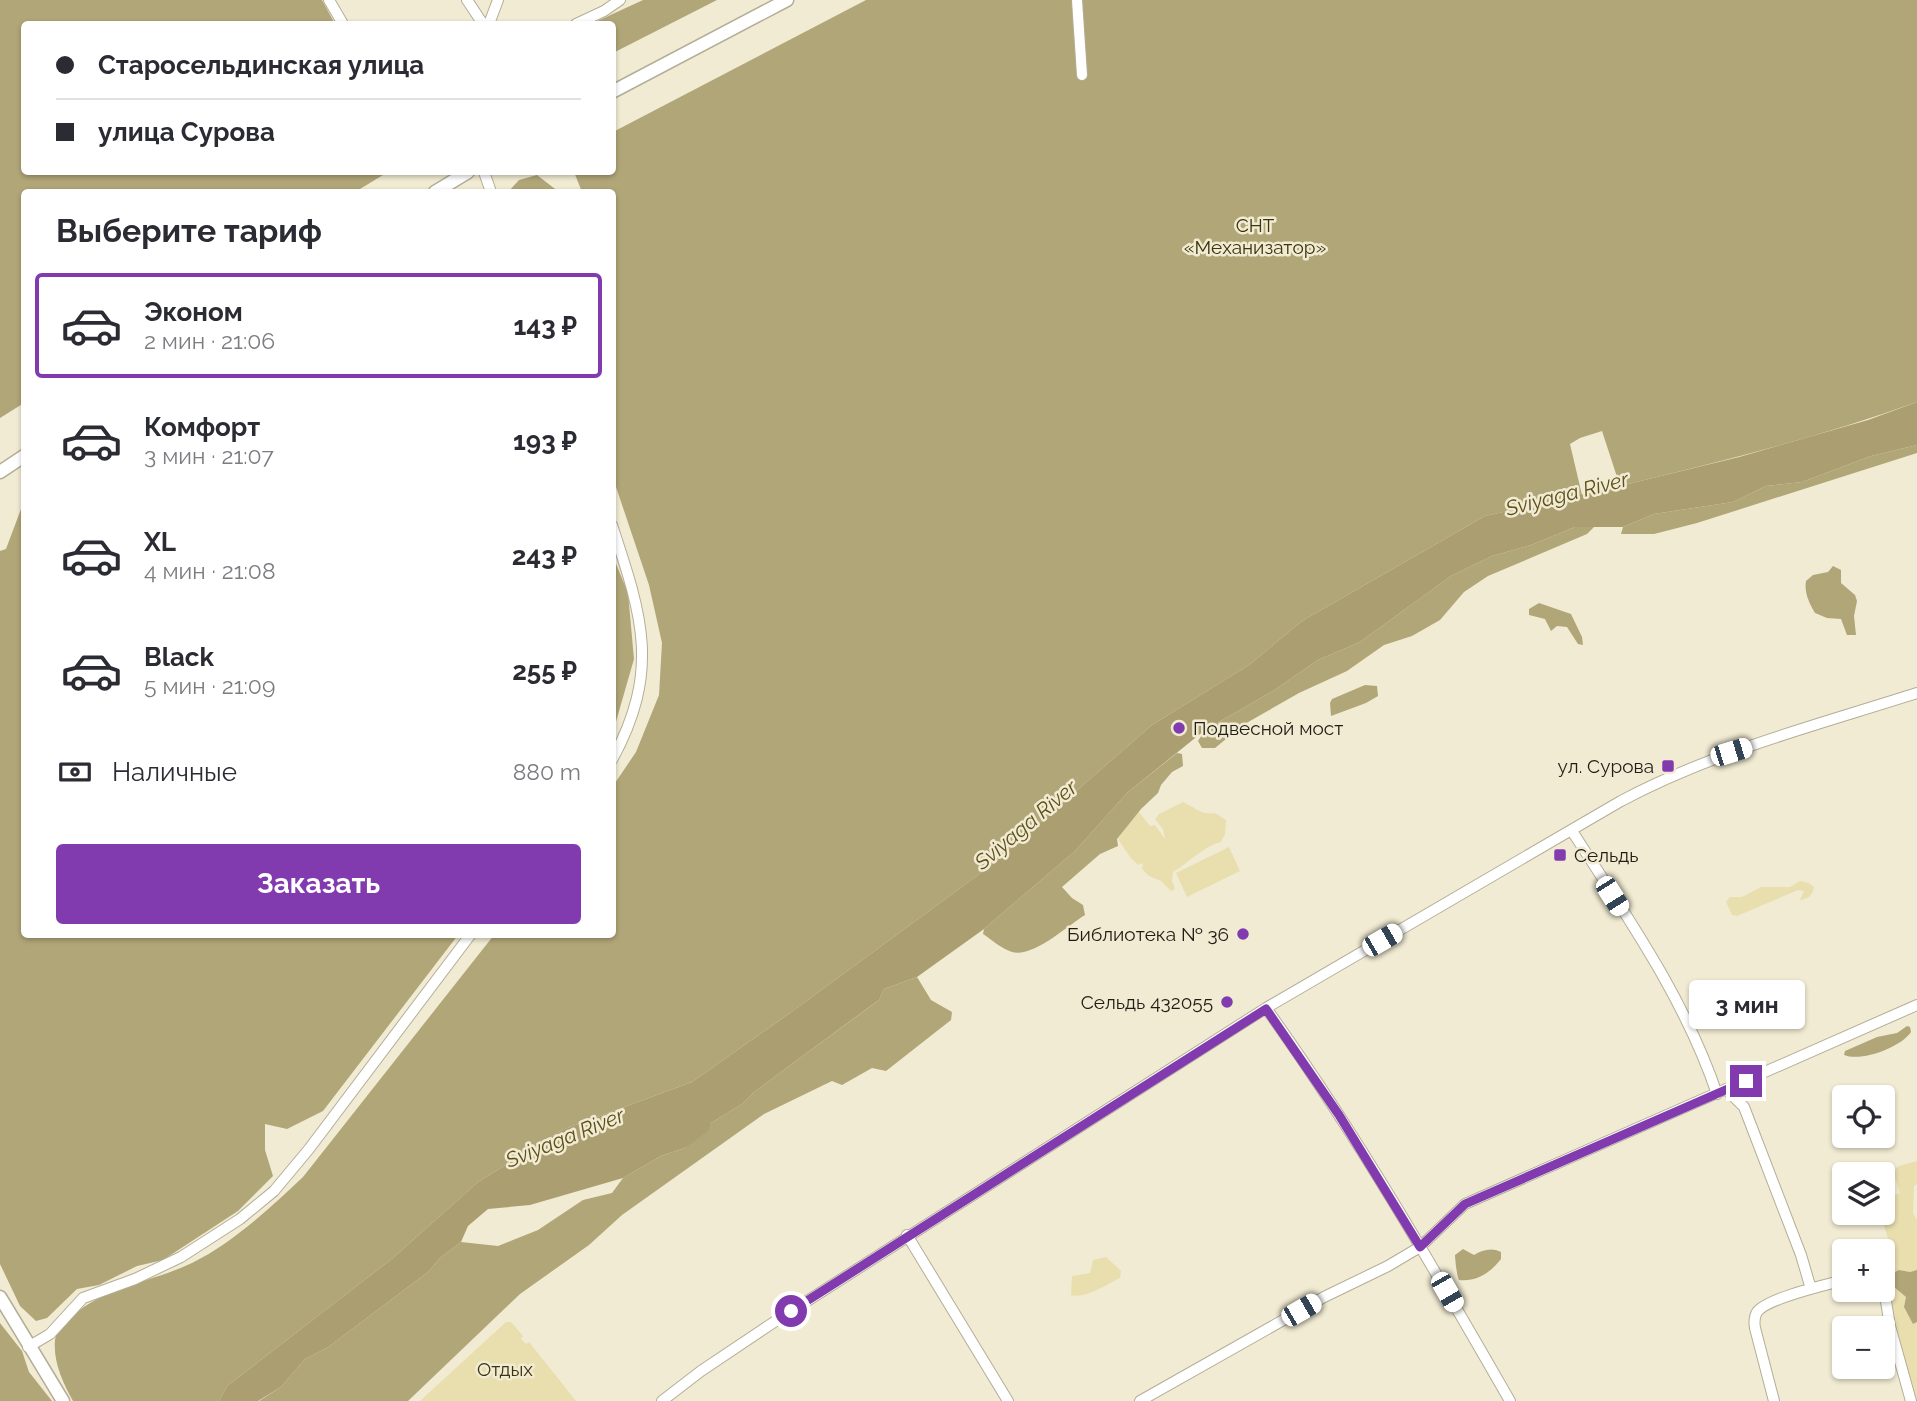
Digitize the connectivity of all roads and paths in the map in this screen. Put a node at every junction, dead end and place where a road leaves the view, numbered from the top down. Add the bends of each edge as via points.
1 (329, 0) edge
2 (467, 0) edge
3 (498, 0) edge
4 (620, 0) edge
5 (787, 0) edge
6 (1077, 0) edge
7 (341, 21) edge
8 (481, 21) edge
9 (490, 21) edge
10 (582, 21) edge
11 (1082, 75) dead end
12 (616, 90) edge
13 (461, 175) edge
14 (440, 189) edge
15 (21, 458) edge
16 (0, 472) edge
17 (616, 538) edge
18 (1917, 693) edge
19 (616, 752) edge
20 (1572, 831) junction
21 (468, 938) edge
22 (1917, 1005) edge
23 (1266, 1009) junction
24 (1722, 1092) junction
25 (907, 1235) junction
26 (1420, 1247) junction
27 (1832, 1283) edge
28 (1811, 1289) junction
29 (0, 1297) edge
30 (1886, 1302) edge
31 (28, 1346) junction
32 (63, 1401) edge
33 (662, 1401) edge
34 (1008, 1401) edge
35 (1140, 1401) edge
36 (1510, 1401) edge
37 (1774, 1401) edge
38 (1911, 1401) edge

1 - 7 street
2 - 8 street
3 - 9 street
4 - 10 street
5 - 12 main road
6 - 11 street
13 - 14 main road
15 - 16 main road
17 - 19 street via 644,646 641,686
18 - 20 street via 1695,765
20 - 23 street
20 - 24 street via 1682,1008
21 - 31 street via 274,1191 181,1258 83,1298 50,1334
22 - 24 street
23 - 25 street
23 - 26 street via 1339,1115
24 - 26 street via 1465,1204
24 - 28 street via 1744,1107
25 - 33 street
25 - 34 street
26 - 35 street
26 - 36 street
27 - 28 street
28 - 37 street via 1764,1306 1754,1318
29 - 31 main road
30 - 38 street
31 - 32 main road

